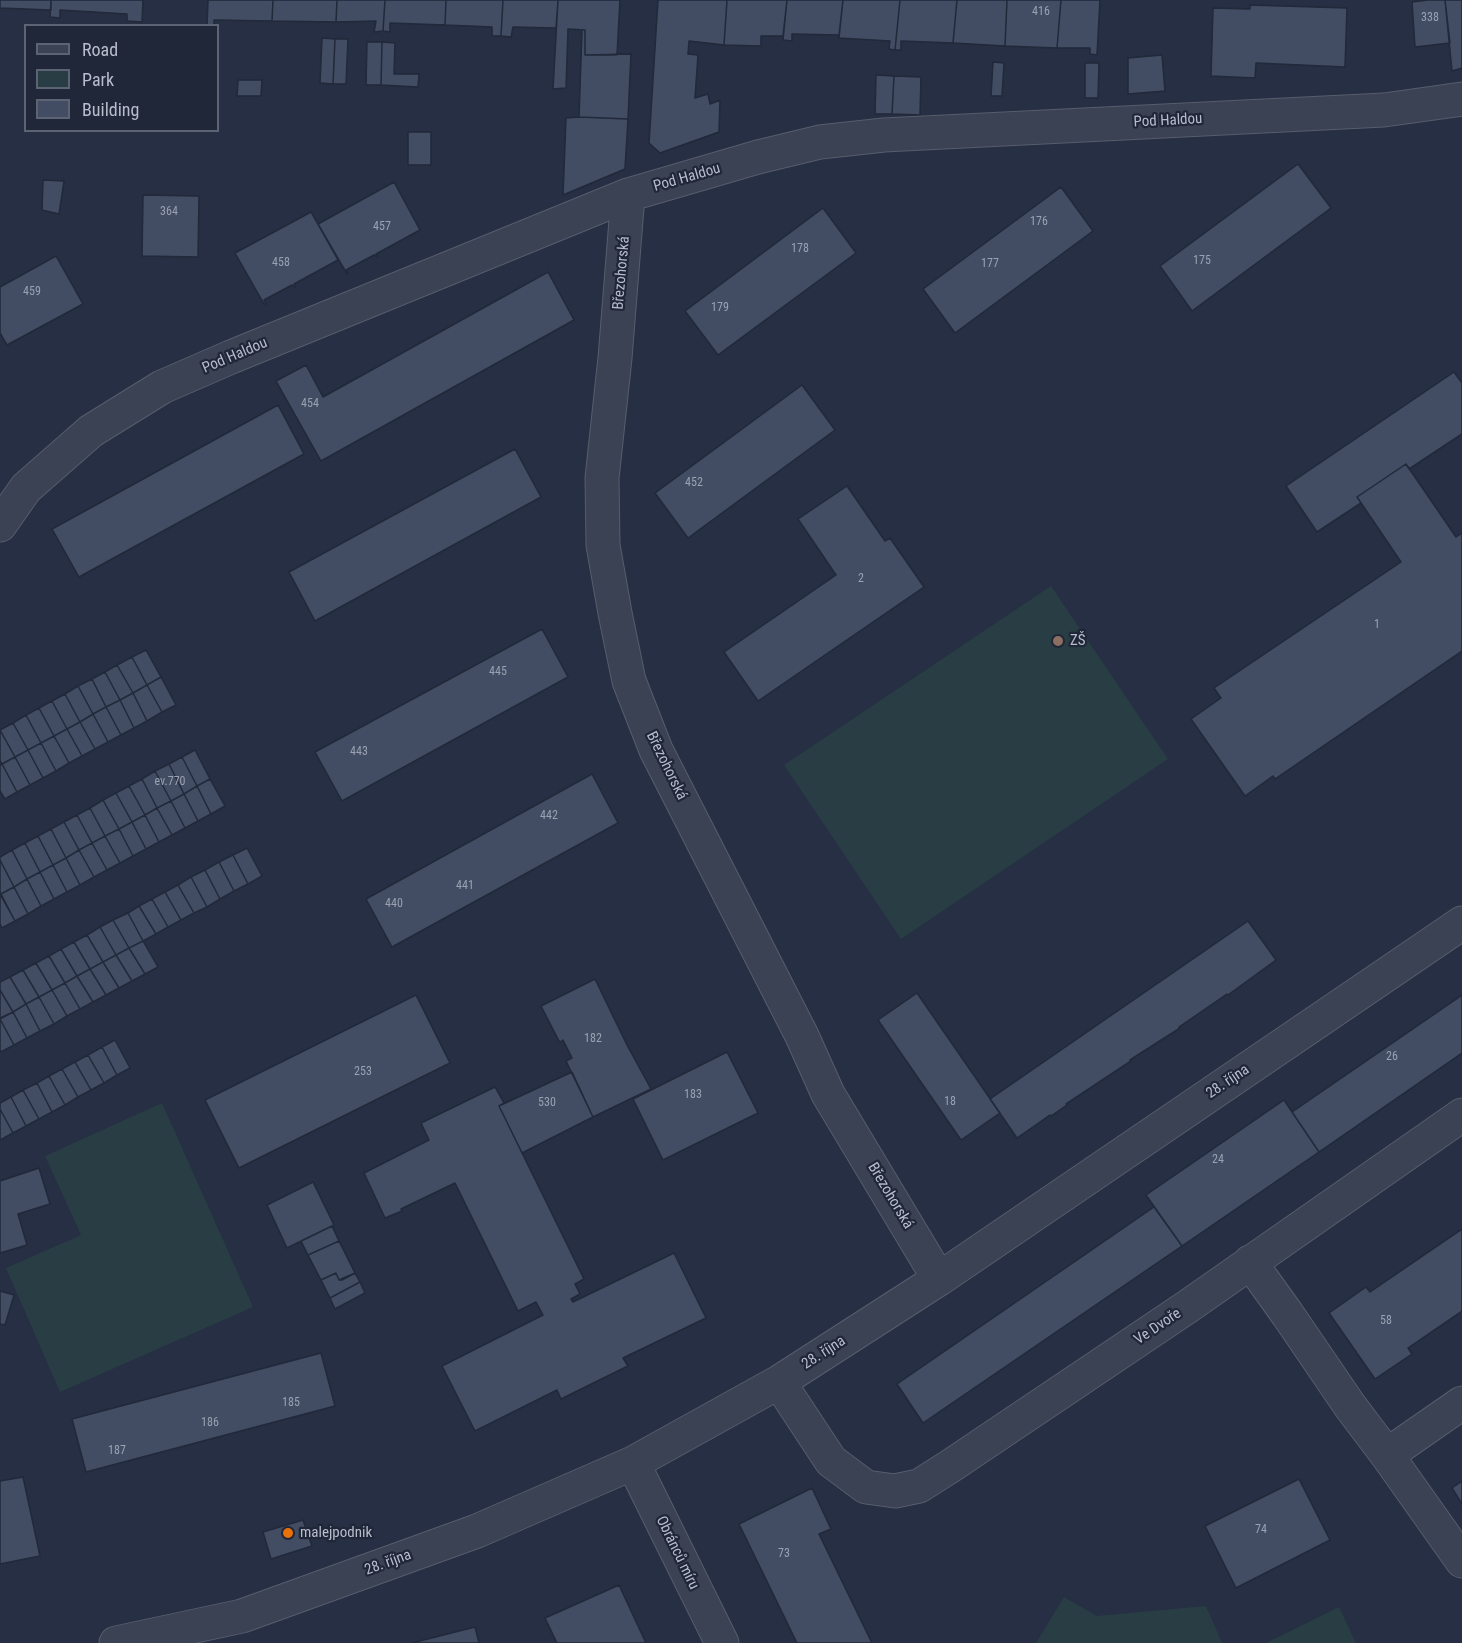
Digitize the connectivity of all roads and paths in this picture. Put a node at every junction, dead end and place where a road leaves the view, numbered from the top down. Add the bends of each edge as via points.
1 (1462, 99) edge
2 (628, 195) junction
3 (0, 525) edge
4 (1462, 923) edge
5 (1462, 1115) edge
6 (1250, 1262) junction
7 (939, 1279) junction
8 (779, 1382) junction
9 (1462, 1403) edge
10 (1387, 1455) junction
11 (633, 1463) junction
12 (1462, 1561) edge
13 (246, 1629) edge
14 (116, 1643) edge
15 (722, 1643) edge

1 - 2 street, Pod Haldou via 1384,110 884,135 820,142
2 - 3 street, Pod Haldou via 162,387 91,431 26,488
2 - 7 street, Březohorská via 602,478 603,545 629,681 656,750 828,1094
4 - 7 street, 28. října
5 - 6 street, Ve Dvoře
6 - 8 street, Ve Dvoře via 919,1486 896,1491 866,1487 848,1474 831,1461
6 - 10 street
7 - 8 street, 28. října
8 - 11 street, 28. října
9 - 10 street
10 - 12 street
11 - 13 street, 28. října
11 - 15 street, Obránců míru
13 - 14 street, 28. října

